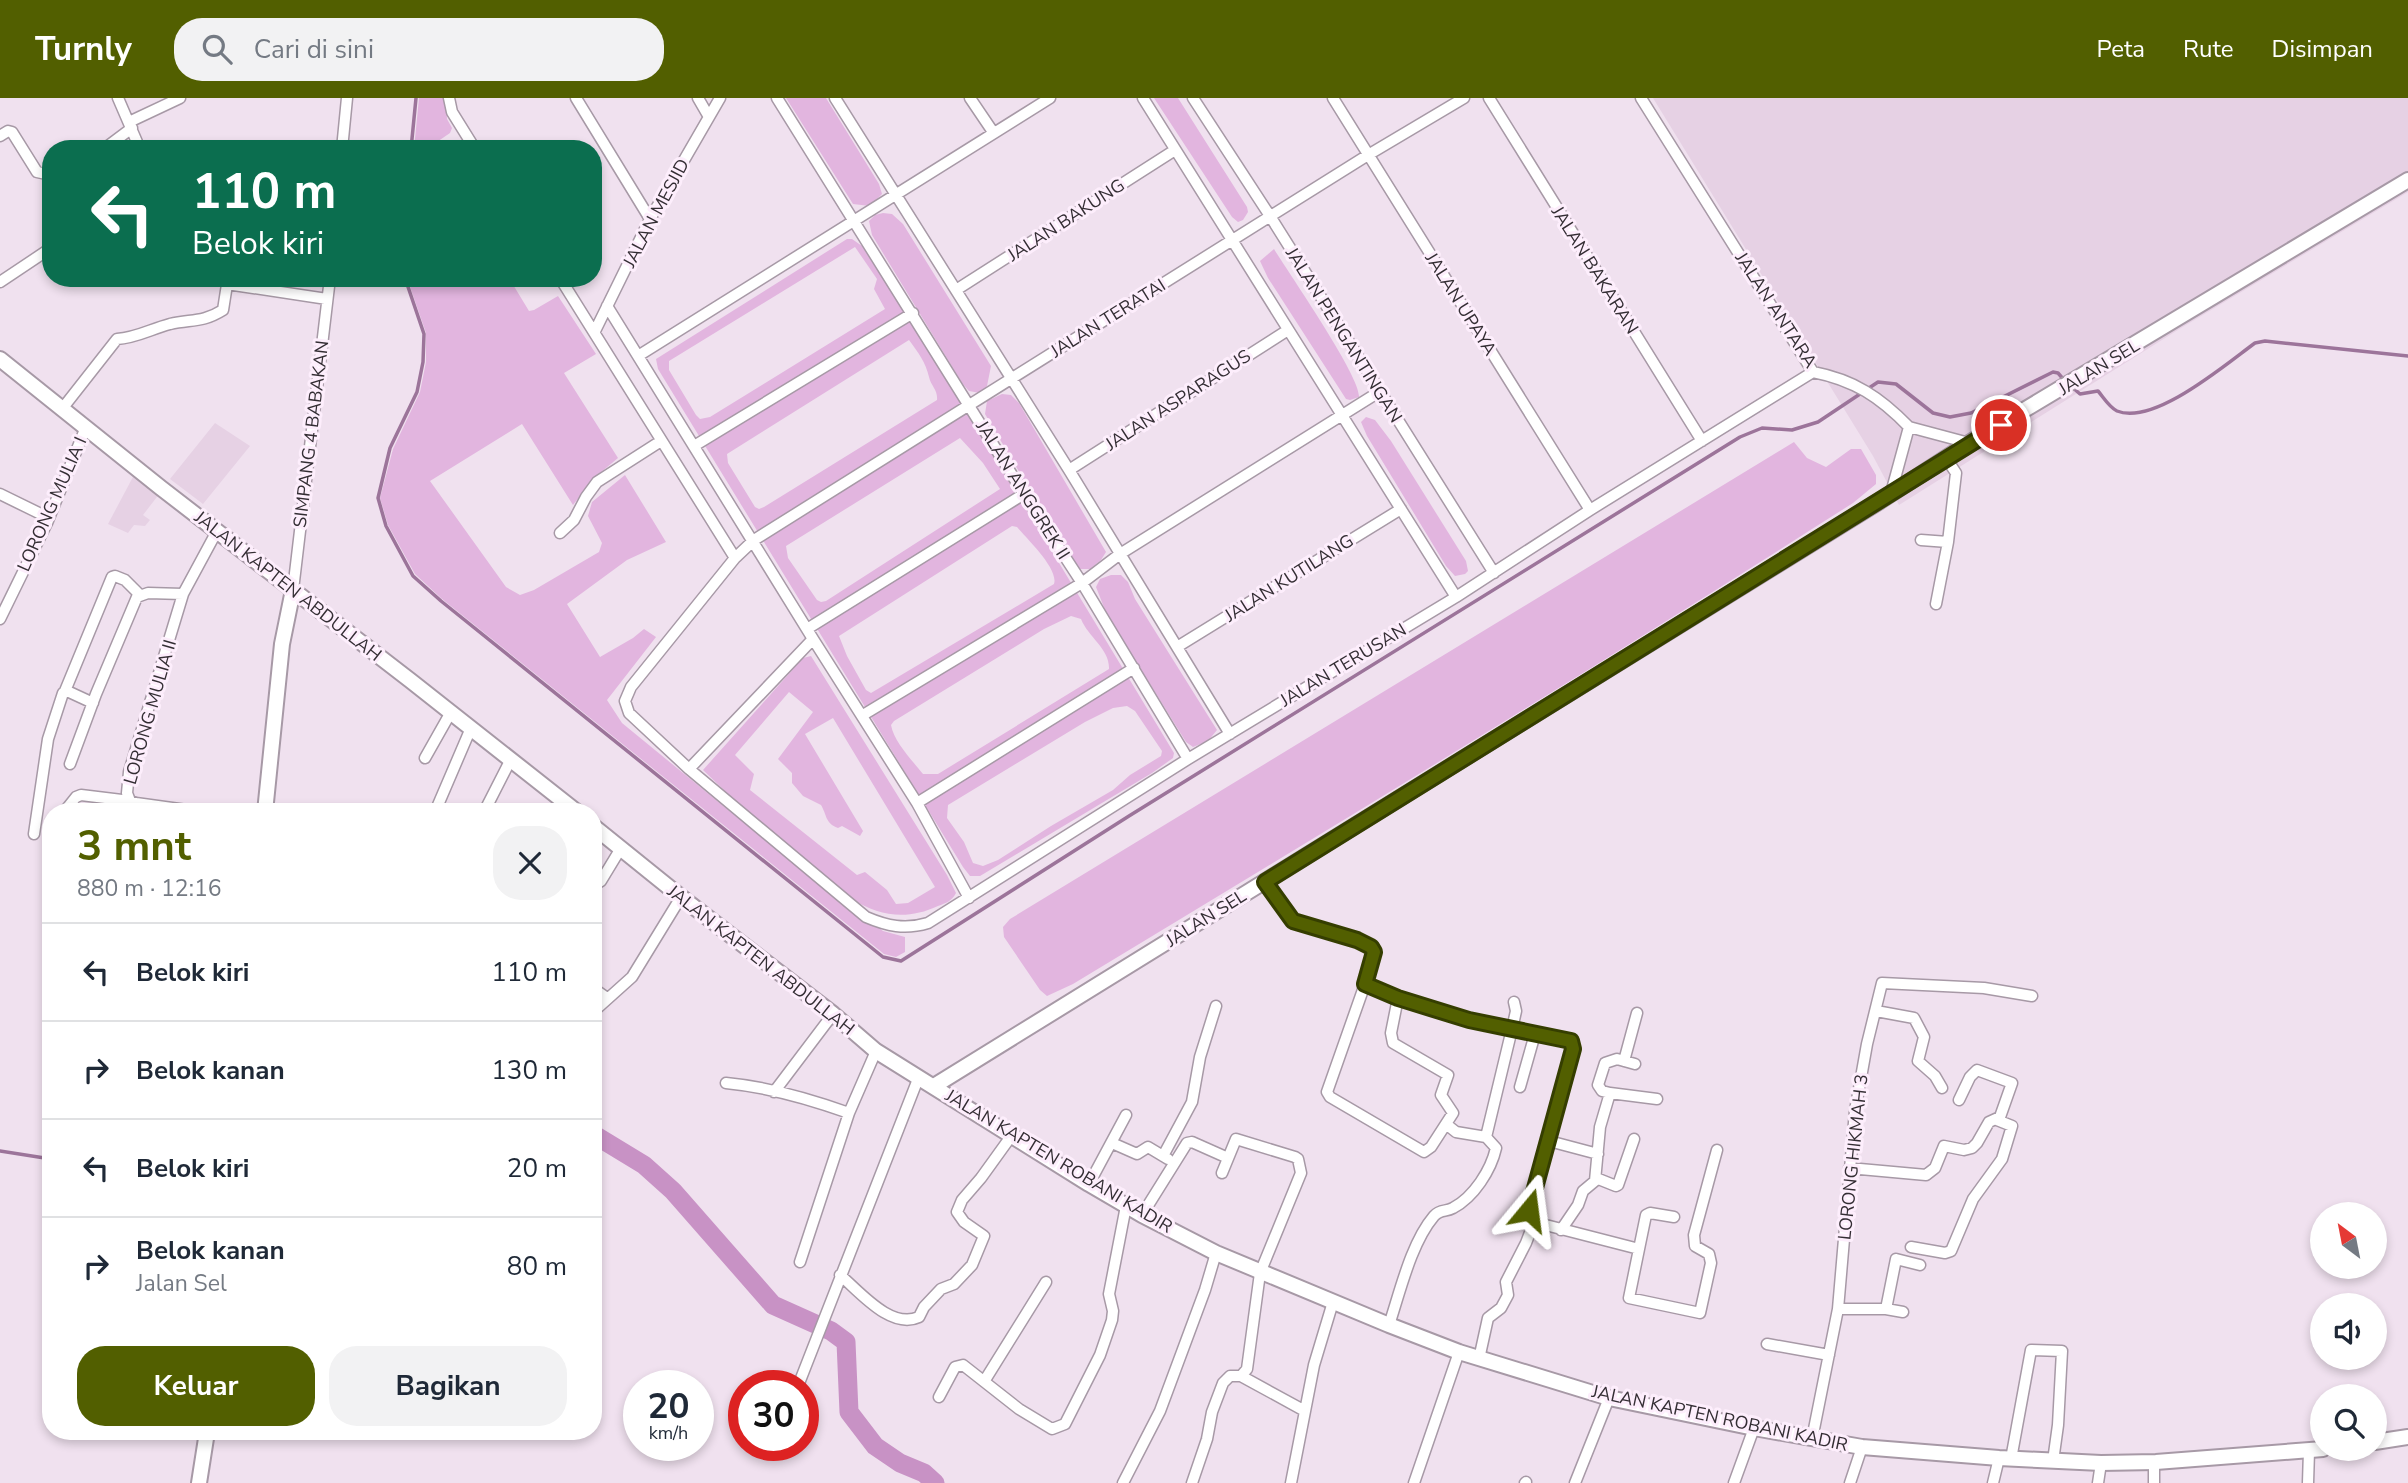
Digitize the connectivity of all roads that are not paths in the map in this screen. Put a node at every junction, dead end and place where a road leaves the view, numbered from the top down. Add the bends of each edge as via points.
1 (118, 98) edge
2 (180, 98) edge
3 (347, 98) edge
4 (449, 98) edge
5 (576, 98) edge
6 (698, 98) edge
7 (720, 98) edge
8 (778, 98) edge
9 (835, 98) edge
10 (970, 98) edge
11 (1050, 98) edge
12 (1143, 98) edge
13 (1193, 98) edge
14 (1333, 98) edge
15 (1464, 98) edge
16 (1489, 98) edge
17 (1641, 98) edge
18 (709, 117) junction
19 (131, 125) junction
20 (993, 132) junction
21 (2, 134) edge
22 (114, 140) edge
23 (137, 140) edge
24 (343, 140) edge
25 (469, 140) edge
26 (602, 140) edge
27 (602, 141) edge
28 (1175, 150) junction
29 (1368, 155) junction
30 (42, 173) edge
31 (2408, 180) edge
32 (898, 194) junction
33 (1270, 216) junction
34 (650, 219) junction
35 (854, 222) junction
36 (1231, 241) junction
37 (42, 254) edge
38 (0, 282) edge
39 (227, 287) edge
40 (261, 287) edge
41 (329, 287) edge
42 (566, 287) edge
43 (956, 290) junction
44 (327, 299) junction
45 (607, 306) junction
46 (913, 313) junction
47 (1288, 330) junction
48 (595, 331) junction
49 (638, 356) junction
50 (0, 359) edge
51 (1813, 372) junction
52 (1011, 379) junction
53 (1379, 393) junction
54 (970, 405) junction
55 (62, 409) junction
56 (1342, 417) junction
57 (86, 427) junction
58 (1909, 427) junction
59 (661, 441) junction
60 (1702, 441) junction
61 (1969, 443) junction
62 (694, 446) junction
63 (1946, 458) junction
64 (1069, 470) junction
65 (0, 494) edge
66 (1024, 494) junction
67 (1891, 494) junction
68 (1401, 509) junction
69 (1590, 510) junction
70 (49, 518) junction
71 (218, 531) junction
72 (560, 533) dead end
73 (754, 540) junction
74 (1921, 540) dead end
75 (1948, 542) junction
76 (1120, 554) junction
77 (735, 558) junction
78 (1493, 573) junction
79 (1082, 583) junction
80 (293, 590) junction
81 (183, 594) junction
82 (140, 595) junction
83 (1456, 597) junction
84 (1936, 604) dead end
85 (0, 618) edge
86 (807, 629) junction
87 (813, 639) junction
88 (1177, 647) junction
89 (1134, 668) junction
90 (65, 691) junction
91 (93, 703) junction
92 (451, 712) junction
93 (863, 715) junction
94 (471, 728) junction
95 (1230, 734) junction
96 (425, 758) dead end
97 (510, 759) junction
98 (1188, 759) junction
99 (70, 764) dead end
100 (689, 769) junction
101 (130, 801) junction
102 (71, 803) edge
103 (143, 803) edge
104 (266, 803) edge
105 (439, 803) edge
106 (488, 803) edge
107 (566, 803) edge
108 (916, 803) junction
109 (602, 832) edge
110 (34, 834) dead end
111 (621, 848) junction
112 (602, 879) edge
113 (1265, 882) junction
114 (681, 897) junction
115 (970, 898) junction
116 (1365, 984) junction
117 (602, 994) edge
118 (2032, 996) dead end
119 (607, 998) junction
120 (1398, 998) junction
121 (1514, 1002) dead end
122 (602, 1003) edge
123 (1216, 1006) dead end
124 (1876, 1011) junction
125 (1637, 1013) dead end
126 (833, 1014) junction
127 (1512, 1029) junction
128 (1535, 1034) junction
129 (876, 1051) junction
130 (918, 1079) junction
131 (726, 1083) dead end
132 (934, 1086) junction
133 (1520, 1087) dead end
134 (1942, 1088) dead end
135 (774, 1091) junction
136 (1610, 1093) junction
137 (1657, 1099) dead end
138 (1959, 1100) dead end
139 (849, 1113) junction
140 (1125, 1115) dead end
141 (1997, 1120) junction
142 (1446, 1124) junction
143 (1012, 1135) junction
144 (1173, 1137) junction
145 (1486, 1137) junction
146 (1634, 1139) dead end
147 (1549, 1141) junction
148 (1112, 1143) junction
149 (1186, 1144) junction
150 (1717, 1150) dead end
151 (1598, 1154) junction
152 (1164, 1156) junction
153 (1228, 1158) junction
154 (1174, 1164) junction
155 (1849, 1168) junction
156 (1222, 1173) dead end
157 (1596, 1178) junction
158 (1089, 1184) junction
159 (1126, 1206) junction
160 (1142, 1215) junction
161 (1674, 1217) dead end
162 (1534, 1222) junction
163 (1561, 1230) junction
164 (1911, 1247) dead end
165 (1639, 1249) junction
166 (1216, 1253) junction
167 (800, 1262) dead end
168 (1920, 1265) dead end
169 (1260, 1273) junction
170 (840, 1275) junction
171 (1046, 1282) dead end
172 (1333, 1302) junction
173 (1838, 1309) junction
174 (1886, 1309) junction
175 (1903, 1312) dead end
176 (1389, 1325) junction
177 (1767, 1344) dead end
178 (1459, 1352) junction
179 (1829, 1355) junction
180 (1479, 1359) junction
181 (804, 1370) edge
182 (1241, 1376) junction
183 (985, 1381) junction
184 (939, 1397) dead end
185 (1609, 1398) junction
186 (1305, 1411) junction
187 (1754, 1428) junction
188 (2408, 1437) edge
189 (1812, 1439) junction
190 (206, 1440) edge
191 (2387, 1440) edge
192 (1862, 1447) junction
193 (2310, 1450) edge
194 (2005, 1459) junction
195 (2053, 1461) junction
196 (2313, 1461) edge
197 (2154, 1462) junction
198 (2101, 1463) junction
199 (199, 1483) edge
200 (1123, 1483) edge
201 (1192, 1483) edge
202 (1291, 1483) edge
203 (1414, 1483) edge
204 (1575, 1483) edge
205 (1734, 1483) edge
206 (1850, 1483) edge
207 (1993, 1483) edge
208 (2098, 1483) edge
209 (2154, 1483) edge
210 (2308, 1483) edge

1 - 19 street
2 - 19 street
3 - 24 street
4 - 25 street
5 - 26 street
6 - 18 street
7 - 18 street, JALAN MESJID
8 - 35 street, JALAN ANGGREK II
9 - 32 street
10 - 20 street
11 - 20 street
12 - 28 street
13 - 33 street, JALAN PENGANTINGAN
14 - 29 street, JALAN UPAYA
15 - 29 street, JALAN TERATAI
16 - 60 street, JALAN BAKARAN
17 - 51 street, JALAN ANTARA
18 - 34 street, JALAN MESJID
19 - 22 street
19 - 23 street
20 - 32 street
21 - 30 street via 13,133
27 - 34 street
28 - 36 street
28 - 43 street, JALAN BAKUNG
29 - 33 street, JALAN TERATAI
29 - 69 street, JALAN UPAYA
31 - 61 main road, JALAN SEL
32 - 35 street
32 - 43 street
33 - 36 street, JALAN TERATAI
33 - 53 street, JALAN PENGANTINGAN
34 - 45 street, JALAN MESJID
35 - 46 street, JALAN ANGGREK II
35 - 49 street
36 - 47 street
36 - 52 street, JALAN TERATAI
37 - 38 street
39 - 55 street via 223,310 207,320 117,339
40 - 44 street
41 - 44 street, SIMPANG 4 BABAKAN
42 - 48 street
43 - 52 street
44 - 80 street, SIMPANG 4 BABAKAN
45 - 48 street, JALAN MESJID
45 - 49 street
46 - 54 street, JALAN ANGGREK II
46 - 62 street
47 - 56 street
47 - 64 street, JALAN ASPARAGUS
48 - 59 street
49 - 62 street
50 - 55 main road, JALAN KAPTEN ABDULLAH
51 - 58 street, JALAN ANTARA via 1839,377 1865,390
51 - 60 street, JALAN TERUSAN
52 - 54 street, JALAN TERATAI
52 - 64 street
53 - 56 street
53 - 78 street, JALAN PENGANTINGAN
54 - 66 street, JALAN ANGGREK II
54 - 73 street, JALAN TERATAI
55 - 57 main road, JALAN KAPTEN ABDULLAH
56 - 68 street
56 - 76 street
57 - 70 street, LORONG MULIA I
57 - 71 main road, JALAN KAPTEN ABDULLAH
58 - 61 street
58 - 67 street
59 - 72 street via 597,482 574,520
59 - 77 street
60 - 69 street, JALAN TERUSAN
61 - 63 main road, JALAN SEL
62 - 73 street
63 - 67 main road, JALAN SEL
63 - 75 street via 1956,473
64 - 76 street
65 - 70 street
66 - 79 street, JALAN ANGGREK II
66 - 86 street
67 - 113 main road, JALAN SEL
68 - 83 street
68 - 88 street, JALAN KUTILANG
69 - 78 street, JALAN TERUSAN
70 - 85 street, LORONG MULIA I
71 - 80 main road, JALAN KAPTEN ABDULLAH
71 - 81 street, LORONG MULIA II
73 - 77 street, JALAN TERATAI
73 - 86 street
74 - 75 street
75 - 84 street
76 - 79 street
76 - 88 street
77 - 100 street, JALAN TERATAI via 625,697 629,713
78 - 83 street, JALAN TERUSAN
79 - 89 street, JALAN ANGGREK II
79 - 93 street
80 - 92 main road, JALAN KAPTEN ABDULLAH
80 - 104 main road via 282,645
81 - 82 street
81 - 101 street, LORONG MULIA II via 133,759 127,786
82 - 90 street via 125,580 112,578
82 - 91 street
83 - 95 street, JALAN TERUSAN
86 - 87 street
87 - 93 street
87 - 100 street
88 - 95 street
89 - 98 street, JALAN ANGGREK II
89 - 108 street
90 - 91 street
90 - 110 street via 48,739
91 - 99 street
92 - 94 main road, JALAN KAPTEN ABDULLAH
92 - 96 street
93 - 108 street
94 - 97 main road, JALAN KAPTEN ABDULLAH
94 - 105 street
95 - 98 street, JALAN TERUSAN
97 - 106 street
97 - 107 main road, JALAN KAPTEN ABDULLAH
98 - 115 street, JALAN TERUSAN
100 - 115 street, JALAN TERUSAN via 866,917 891,926 918,926
101 - 102 street via 81,795
101 - 103 street, LORONG MULIA II
108 - 115 street
109 - 111 main road, JALAN KAPTEN ABDULLAH
111 - 112 street
111 - 114 main road, JALAN KAPTEN ABDULLAH
113 - 116 street via 1293,921 1371,947 1374,952
113 - 132 main road, JALAN SEL
114 - 119 street via 632,977
114 - 126 main road, JALAN KAPTEN ABDULLAH
116 - 120 street
116 - 142 street via 1328,1095 1424,1152
117 - 119 street
118 - 124 street, LORONG HIKMAH 3 via 1984,988 1882,983
119 - 122 street
120 - 127 street
120 - 142 street via 1391,1040 1447,1073 1441,1096 1452,1113
121 - 127 street
123 - 144 street via 1192,1102
124 - 134 street via 1914,1018 1924,1037 1918,1061
124 - 155 street, LORONG HIKMAH 3 via 1862,1068
125 - 136 street via 1630,1063 1612,1059 1605,1063 1598,1085
126 - 129 main road, JALAN KAPTEN ABDULLAH
126 - 135 street
127 - 128 street
127 - 145 street
128 - 133 street
128 - 147 street via 1568,1039 1573,1044
129 - 130 main road, JALAN KAPTEN ABDULLAH
129 - 139 street
130 - 132 main road, JALAN KAPTEN ABDULLAH
130 - 170 street
131 - 135 street
132 - 143 main road, JALAN KAPTEN ROBANI KADIR
135 - 139 street
136 - 137 street
136 - 151 street
138 - 141 street via 1977,1070 2011,1082
139 - 167 street
140 - 148 street
141 - 155 street via 1989,1122 1972,1148 1944,1146 1935,1168 1926,1175
141 - 164 street via 2012,1126 2007,1148 1973,1199 1951,1251 1945,1254
142 - 145 street via 1456,1132
143 - 158 main road, JALAN KAPTEN ROBANI KADIR
143 - 170 street via 957,1212 984,1236 972,1265 954,1284 941,1289 919,1317 910,1322 882,1311
144 - 149 street
144 - 152 street
145 - 176 street via 1496,1147 1492,1161 1473,1190 1452,1208 1437,1213 1424,1231
146 - 157 street via 1618,1185
147 - 151 street
147 - 162 street via 1529,1210
148 - 152 street via 1137,1154 1148,1147
148 - 158 street
149 - 153 street via 1192,1142
149 - 154 street
150 - 165 street via 1694,1244 1709,1254 1712,1263 1700,1313 1629,1298
151 - 157 street
152 - 154 street
153 - 156 street
153 - 169 street via 1236,1139 1298,1159 1301,1173
154 - 160 street
155 - 173 street, LORONG HIKMAH 3
157 - 163 street via 1583,1191
158 - 159 main road, JALAN KAPTEN ROBANI KADIR
159 - 160 main road, JALAN KAPTEN ROBANI KADIR
159 - 183 street via 1109,1294 1112,1320 1065,1424 1052,1429
160 - 166 main road, JALAN KAPTEN ROBANI KADIR
161 - 165 street via 1646,1215
162 - 163 street
162 - 180 street via 1506,1282 1508,1295 1488,1318
163 - 165 street
166 - 169 main road, JALAN KAPTEN ROBANI KADIR
166 - 200 street via 1160,1411
168 - 174 street via 1896,1259
169 - 172 main road, JALAN KAPTEN ROBANI KADIR
169 - 182 street via 1247,1369
170 - 181 street
171 - 183 street
172 - 176 main road, JALAN KAPTEN ROBANI KADIR
172 - 186 street
173 - 174 street
173 - 179 street, LORONG HIKMAH 3
174 - 175 street
176 - 178 main road, JALAN KAPTEN ROBANI KADIR
177 - 179 street
178 - 180 main road, JALAN KAPTEN ROBANI KADIR
178 - 203 street
179 - 189 street, LORONG HIKMAH 3
180 - 185 main road, JALAN KAPTEN ROBANI KADIR
182 - 186 street
182 - 201 street via 1223,1383
183 - 184 street via 959,1365
185 - 187 main road, JALAN KAPTEN ROBANI KADIR
185 - 204 street
186 - 202 street
187 - 189 main road, JALAN KAPTEN ROBANI KADIR
187 - 205 street
188 - 191 main road
189 - 192 main road, JALAN KAPTEN ROBANI KADIR
190 - 199 main road
192 - 194 main road, JALAN KAPTEN ROBANI KADIR
192 - 206 street
193 - 197 main road, JALAN KAPTEN ROBANI KADIR
194 - 195 main road, JALAN KAPTEN ROBANI KADIR
194 - 195 street via 2031,1350 2062,1351
194 - 207 street
195 - 198 main road, JALAN KAPTEN ROBANI KADIR
196 - 210 street
197 - 198 main road, JALAN KAPTEN ROBANI KADIR
197 - 209 street
198 - 208 street

